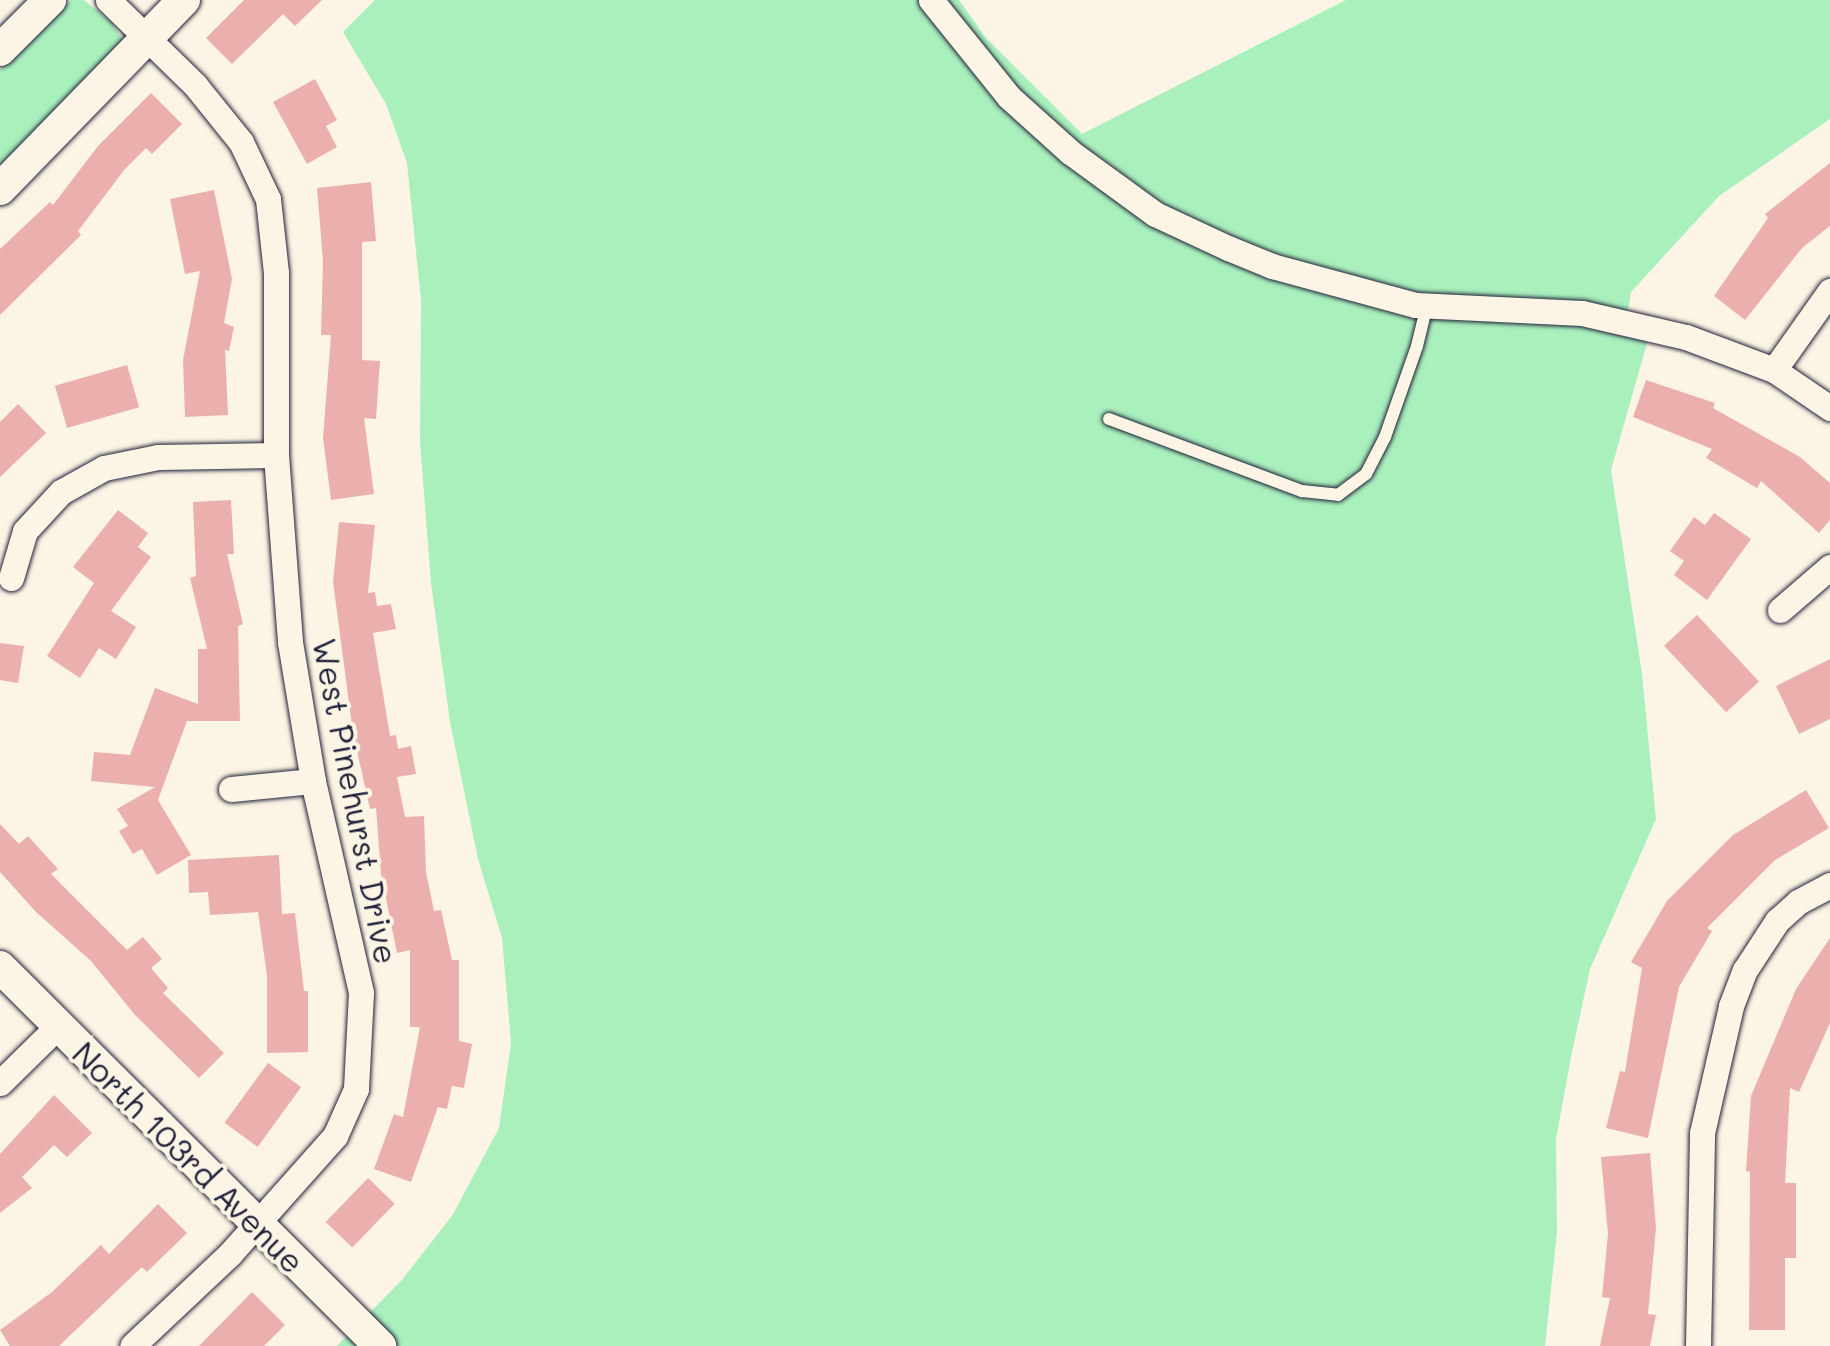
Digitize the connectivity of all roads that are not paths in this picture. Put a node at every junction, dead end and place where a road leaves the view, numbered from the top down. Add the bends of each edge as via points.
1 (50, 0) edge
2 (108, 0) edge
3 (184, 0) edge
4 (931, 0) edge
5 (147, 38) junction
6 (0, 50) edge
7 (0, 189) edge
8 (1830, 291) edge
9 (1426, 305) junction
10 (1774, 370) junction
11 (1830, 408) edge
12 (1109, 420) dead end
13 (276, 455) junction
14 (1830, 567) edge
15 (11, 578) dead end
16 (1780, 610) dead end
17 (313, 782) junction
18 (232, 790) dead end
19 (1830, 885) edge
20 (0, 966) edge
21 (58, 1026) junction
22 (0, 1083) edge
23 (256, 1224) junction
24 (132, 1346) edge
25 (380, 1346) edge
26 (1698, 1346) edge

1 - 6 street
2 - 5 street, West Pinehurst Drive
3 - 5 street
4 - 9 street via 1009,96 1070,152 1156,214 1272,266
5 - 7 street
5 - 13 street, West Pinehurst Drive via 241,142 268,198 276,273
8 - 10 street
9 - 10 street via 1582,314 1686,337
9 - 12 lane via 1385,437 1366,474 1338,494 1302,491
10 - 11 street
13 - 15 street via 158,457 104,468 61,492 24,531
13 - 17 street, West Pinehurst Drive via 290,642
14 - 16 street
17 - 18 street
17 - 23 street, West Pinehurst Drive via 361,993 356,1089 335,1136
19 - 26 street via 1777,921 1731,1006 1702,1133
20 - 21 street, North 103rd Avenue
21 - 22 street
21 - 23 street, North 103rd Avenue
23 - 24 street, West Pinehurst Drive
23 - 25 street, North 103rd Avenue

